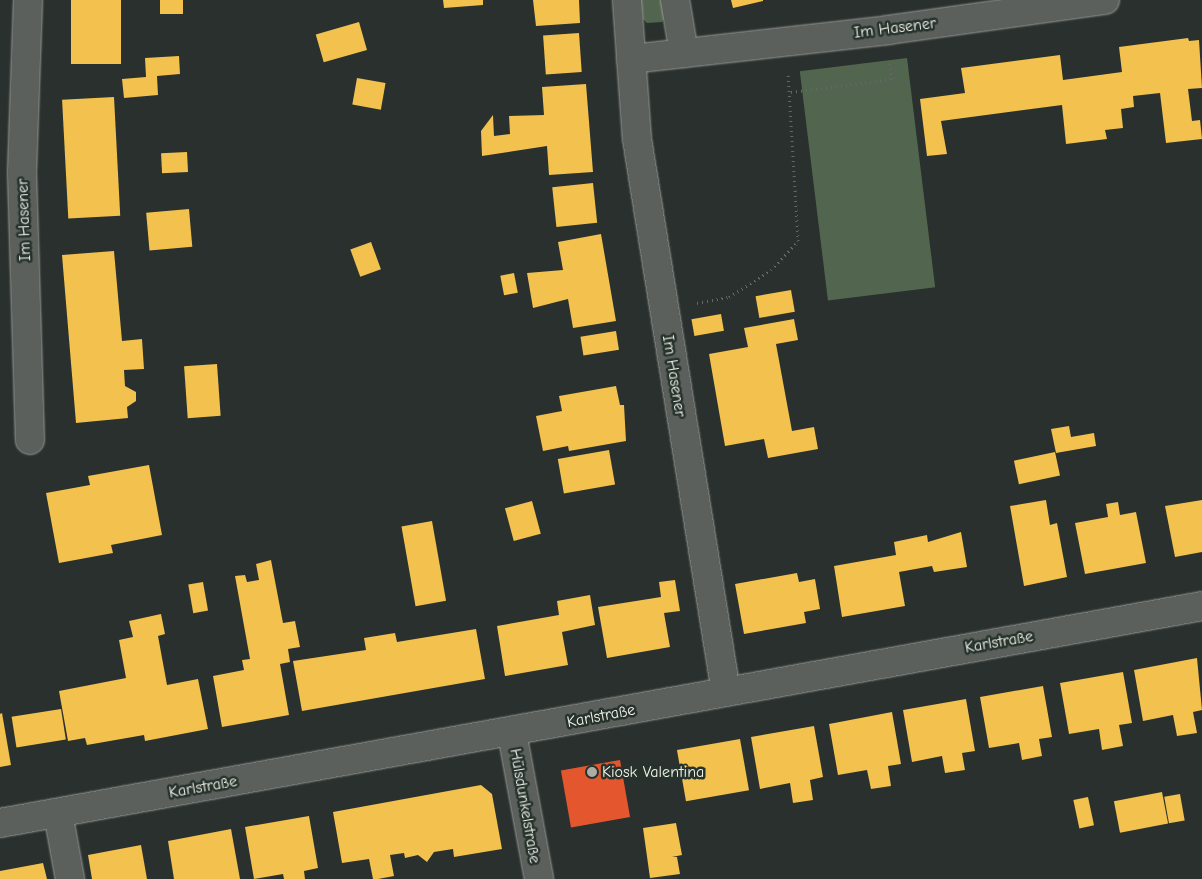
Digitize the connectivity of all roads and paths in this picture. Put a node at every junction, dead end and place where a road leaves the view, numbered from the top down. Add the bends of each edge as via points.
1 (28, 0) edge
2 (627, 0) edge
3 (675, 0) edge
4 (1106, 0) edge
5 (888, 30) junction
6 (783, 42) junction
7 (684, 53) junction
8 (631, 59) junction
9 (791, 92) junction
10 (662, 309) junction
11 (30, 440) dead end
12 (1202, 606) edge
13 (726, 692) junction
14 (512, 733) junction
15 (58, 813) junction
16 (0, 823) edge
17 (70, 879) edge
18 (538, 879) edge

1 - 11 street, Im Hasener via 22,173
2 - 8 street, Im Hasener
3 - 7 street
4 - 5 street, Im Hasener
5 - 6 street, Im Hasener
5 - 9 path via 892,79
6 - 7 street, Im Hasener
6 - 9 path
7 - 8 street, Im Hasener
8 - 10 street, Im Hasener via 638,139
9 - 10 path via 798,241 771,270 729,297
10 - 13 street, Im Hasener
12 - 13 street, Karlstraße
13 - 14 street, Karlstraße
14 - 15 street, Karlstraße
14 - 18 street, Hülsdunkelstraße
15 - 16 street, Karlstraße
15 - 17 street

